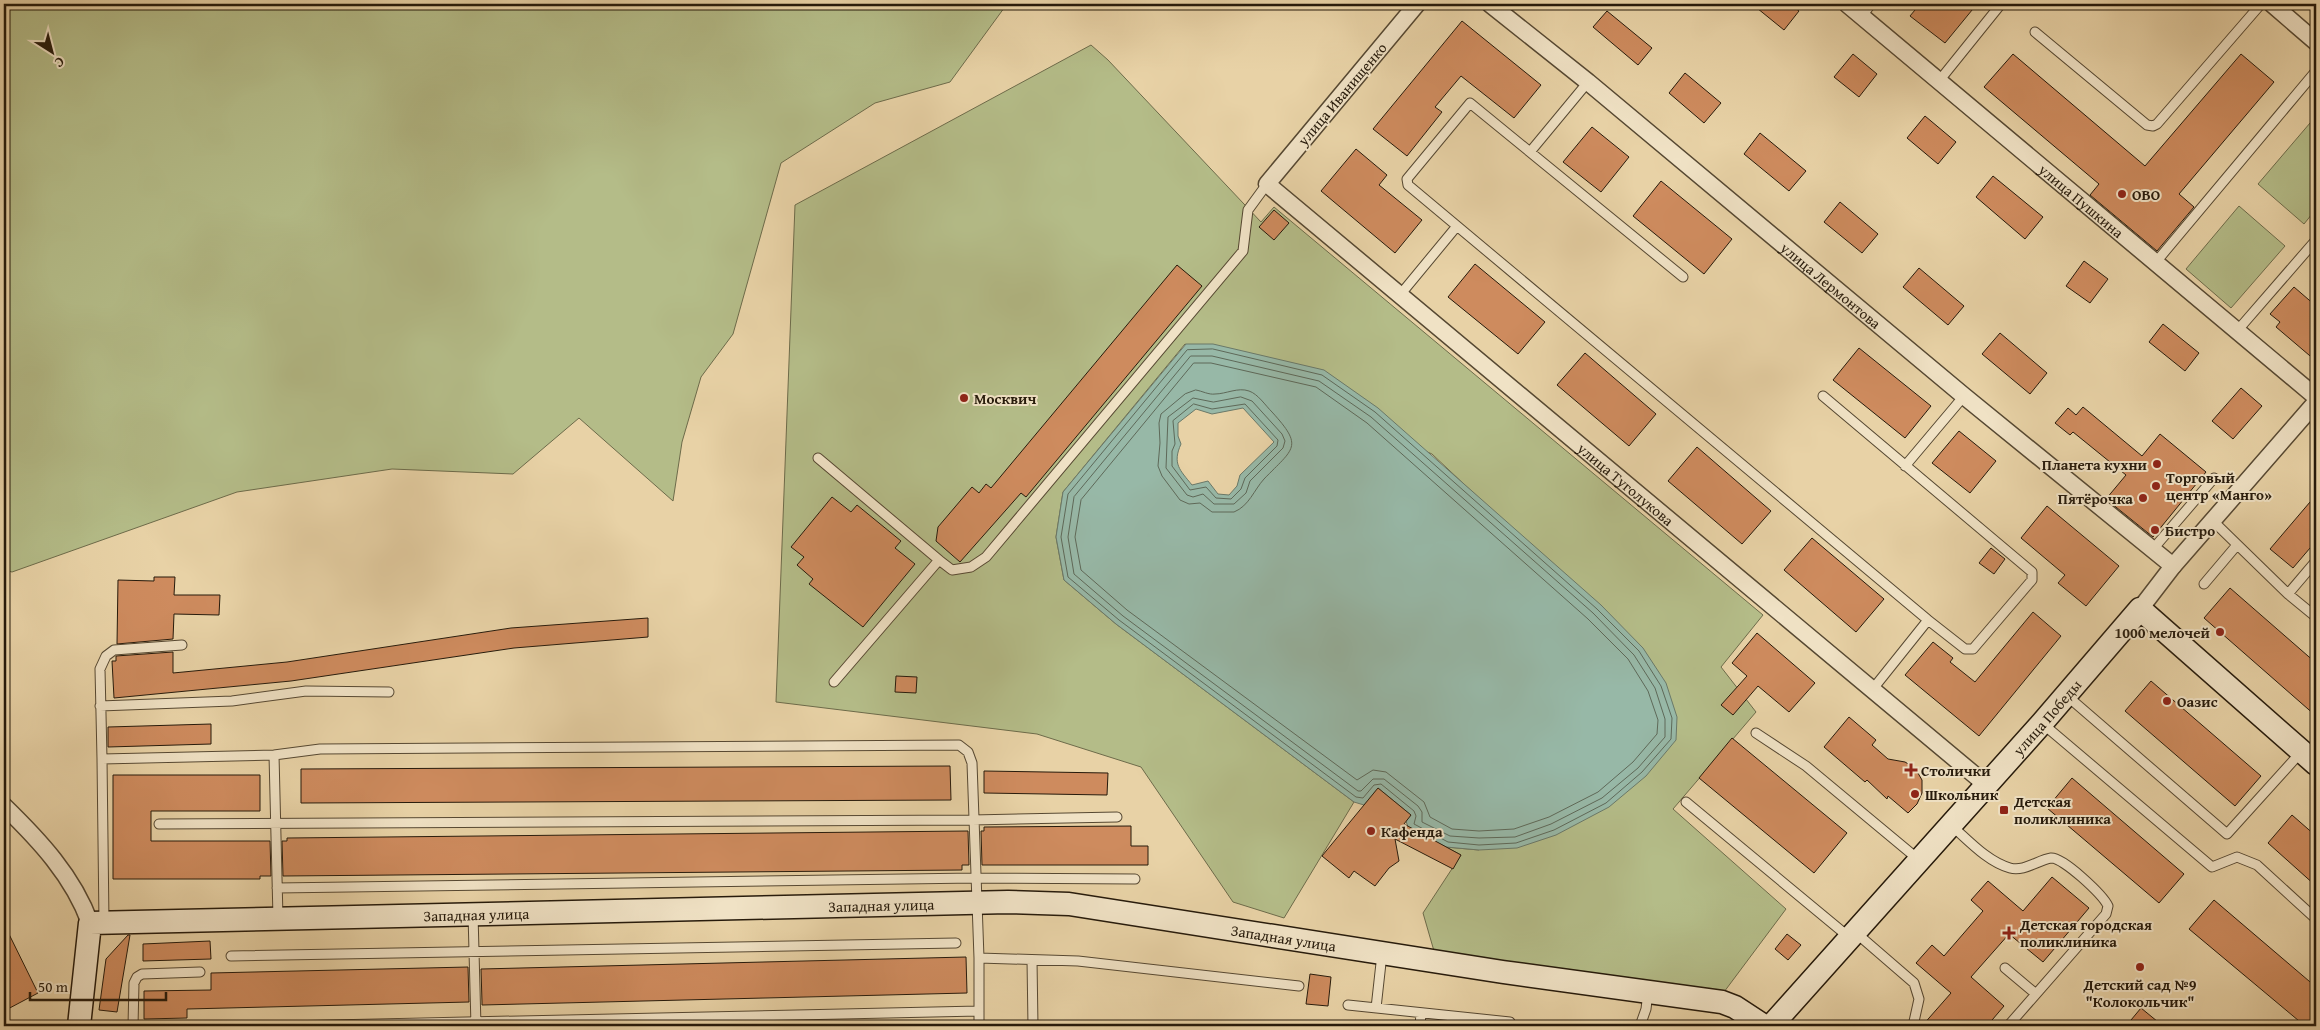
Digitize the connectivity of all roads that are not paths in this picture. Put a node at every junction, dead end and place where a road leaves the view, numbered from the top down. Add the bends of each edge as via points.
1 (1416, 4) edge
2 (1490, 4) edge
3 (1847, 4) edge
4 (2001, 4) edge
5 (2261, 4) edge
6 (2272, 4) edge
7 (1866, 10) edge
8 (2035, 32) dead end
9 (2316, 42) edge
10 (2316, 71) edge
11 (1939, 81) junction
12 (1588, 82) junction
13 (1530, 152) junction
14 (1267, 184) junction
15 (1457, 226) junction
16 (2316, 240) edge
17 (2156, 262) junction
18 (1683, 278) dead end
19 (1400, 295) junction
20 (2237, 331) junction
21 (1823, 396) dead end
22 (1964, 396) junction
23 (2316, 397) edge
24 (2316, 402) edge
25 (818, 458) dead end
26 (1905, 466) junction
27 (2214, 478) dead end
28 (2213, 521) junction
29 (2237, 545) junction
30 (2153, 549) junction
31 (938, 560) junction
32 (2316, 561) edge
33 (2173, 566) junction
34 (2204, 584) dead end
35 (2288, 594) junction
36 (2140, 609) junction
37 (2316, 618) edge
38 (1928, 620) junction
39 (182, 645) dead end
40 (834, 682) dead end
41 (1872, 690) junction
42 (389, 692) dead end
43 (2066, 695) junction
44 (100, 706) junction
45 (2042, 724) junction
46 (1756, 733) dead end
47 (274, 755) junction
48 (2309, 757) edge
49 (102, 759) junction
50 (1985, 786) junction
51 (1686, 802) dead end
52 (4, 806) edge
53 (1117, 817) dead end
54 (972, 820) junction
55 (159, 824) dead end
56 (275, 825) junction
57 (1951, 825) junction
58 (1920, 860) junction
59 (976, 878) junction
60 (1135, 879) dead end
61 (277, 888) junction
62 (977, 903) junction
63 (473, 914) junction
64 (278, 918) junction
65 (2316, 919) edge
66 (97, 922) junction
67 (1852, 935) junction
68 (956, 943) dead end
69 (474, 952) junction
70 (1382, 954) junction
71 (231, 956) dead end
72 (979, 958) junction
73 (1032, 960) junction
74 (2005, 968) dead end
75 (200, 972) dead end
76 (1299, 986) dead end
77 (1648, 991) junction
78 (2036, 994) junction
79 (1348, 1005) dead end
80 (1376, 1008) junction
81 (979, 1010) junction
82 (1421, 1013) junction
83 (1510, 1022) dead end
84 (476, 1024) edge
85 (79, 1026) edge
86 (132, 1026) edge
87 (284, 1026) edge
88 (979, 1026) edge
89 (1033, 1026) edge
90 (1420, 1026) edge
91 (1640, 1026) edge
92 (1764, 1026) edge
93 (1771, 1026) edge
94 (1913, 1026) edge
95 (2008, 1026) edge

1 - 14 street, улица Иванищенко
2 - 12 street, улица Лермонтова
3 - 7 street, улица Пушкина
4 - 11 lane
5 - 8 lane via 2153,126 2147,125
6 - 9 street
7 - 11 street, улица Пушкина
10 - 17 lane
11 - 17 street, улица Пушкина
12 - 13 lane
12 - 22 street, улица Лермонтова
13 - 15 lane via 1474,105 1465,106 1406,182
13 - 18 lane
14 - 19 street, улица Туголукова
14 - 31 lane via 1248,210 1243,251 986,557 971,567 952,570
15 - 19 lane
15 - 38 lane
16 - 20 lane
17 - 20 street, улица Пушкина
19 - 41 street, улица Туголукова
20 - 23 street, улица Пушкина
21 - 26 lane
22 - 26 lane
22 - 30 street, улица Лермонтова
24 - 28 street, улица Победы
25 - 31 lane
26 - 38 lane via 2034,576 1973,649 1965,649
27 - 30 lane
28 - 29 lane
28 - 33 street, улица Победы
29 - 34 lane
29 - 35 lane
30 - 33 street, улица Лермонтова
31 - 40 lane
32 - 35 lane
33 - 36 street, улица Победы
35 - 37 lane
36 - 43 street, улица Победы
36 - 48 street
38 - 41 lane
39 - 44 lane via 114,650 106,656 100,669
41 - 50 street, улица Туголукова
42 - 44 lane via 306,691 232,701
43 - 45 street, улица Победы
43 - 48 lane via 2227,834
44 - 49 lane
45 - 50 street, улица Победы
45 - 65 lane via 2212,867 2237,857 2257,865
46 - 58 lane via 1806,766
47 - 49 lane
47 - 54 lane via 320,749 959,745 968,752 972,763
47 - 56 lane
49 - 66 lane
50 - 57 street, улица Победы
51 - 67 lane
52 - 66 street via 46,850
53 - 54 lane
54 - 56 lane
54 - 59 lane
55 - 56 lane
56 - 61 lane
57 - 58 street, улица Победы
57 - 78 lane via 1995,863 2013,869 2052,858 2061,861 2104,897 2108,906 2106,914
58 - 67 street, улица Победы
59 - 60 lane
59 - 61 lane
59 - 62 lane
61 - 64 lane
62 - 63 street, Западная улица
62 - 70 street, Западная улица via 1069,904
62 - 72 lane
63 - 64 street, Западная улица
63 - 69 lane
64 - 66 street, Западная улица
66 - 85 street
67 - 93 street, улица Победы
67 - 94 lane via 1914,983 1919,999
68 - 69 lane
69 - 71 lane
69 - 84 lane
70 - 77 street, Западная улица
70 - 80 lane
72 - 73 lane
72 - 81 lane
73 - 76 lane via 1078,961
73 - 89 lane
74 - 78 lane
75 - 86 lane via 142,974 134,983
77 - 91 lane
77 - 92 street, Западная улица via 1722,1002
78 - 95 lane
79 - 80 lane
80 - 82 lane
81 - 84 lane
81 - 88 lane
82 - 83 lane
82 - 90 lane
84 - 87 lane

